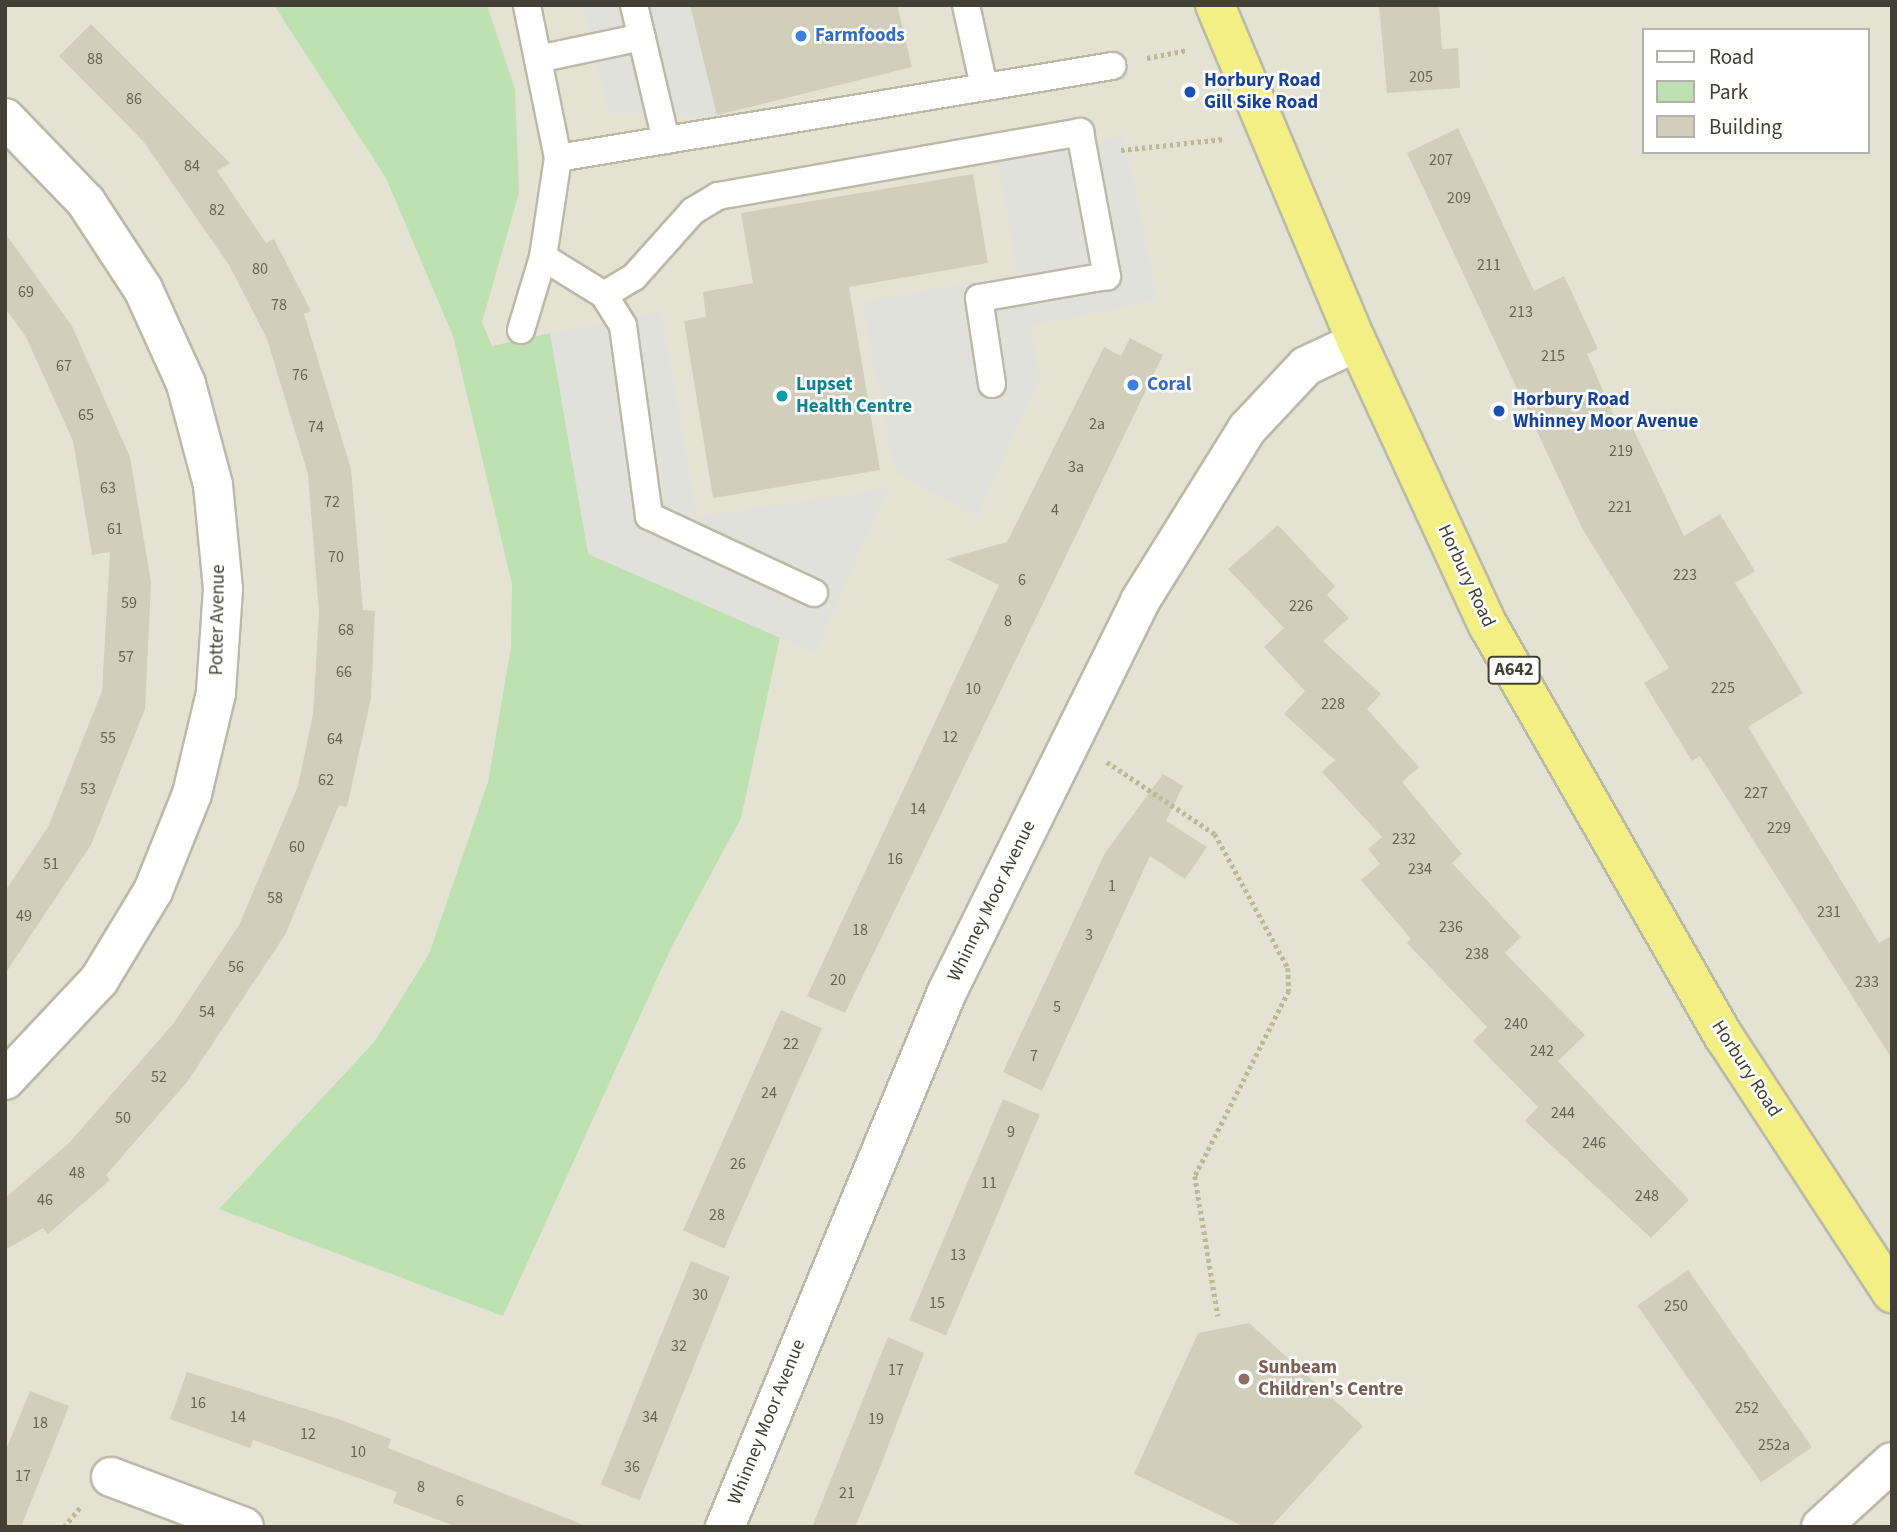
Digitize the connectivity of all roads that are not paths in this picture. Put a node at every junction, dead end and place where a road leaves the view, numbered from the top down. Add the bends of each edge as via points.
1 (527, 5) edge
2 (634, 5) edge
3 (966, 5) edge
4 (1215, 5) edge
5 (642, 37) junction
6 (538, 59) junction
7 (1112, 66) road end
8 (984, 87) junction
9 (5, 118) edge
10 (666, 140) junction
11 (558, 158) junction
12 (543, 257) junction
13 (604, 295) junction
14 (521, 330) dead end
15 (1357, 342) junction
16 (992, 384) dead end
17 (814, 593) dead end
18 (5, 1080) edge
19 (1892, 1293) edge
20 (1892, 1462) edge
21 (111, 1476) dead end
22 (244, 1527) edge
23 (725, 1527) edge
24 (1821, 1527) edge

1 - 6 lane
2 - 5 lane
3 - 8 lane
4 - 15 highway, Horbury Road / A642
5 - 6 lane
5 - 10 lane
6 - 11 lane
7 - 8 lane
8 - 10 lane
9 - 18 street, Potter Avenue via 86,202 143,289 186,384 213,485 223,589 216,693 192,794 153,891 99,980
10 - 11 lane
11 - 12 lane
12 - 13 lane
12 - 14 lane
13 - 16 lane via 634,277 694,211 742,188 1080,132 1107,276 979,298
13 - 17 lane via 623,326 649,516
15 - 19 highway, Horbury Road / A642 via 1488,625 1725,1038
15 - 23 street, Whinney Moor Avenue via 1306,366 1247,429 1140,601 947,992
20 - 24 street
21 - 22 street

